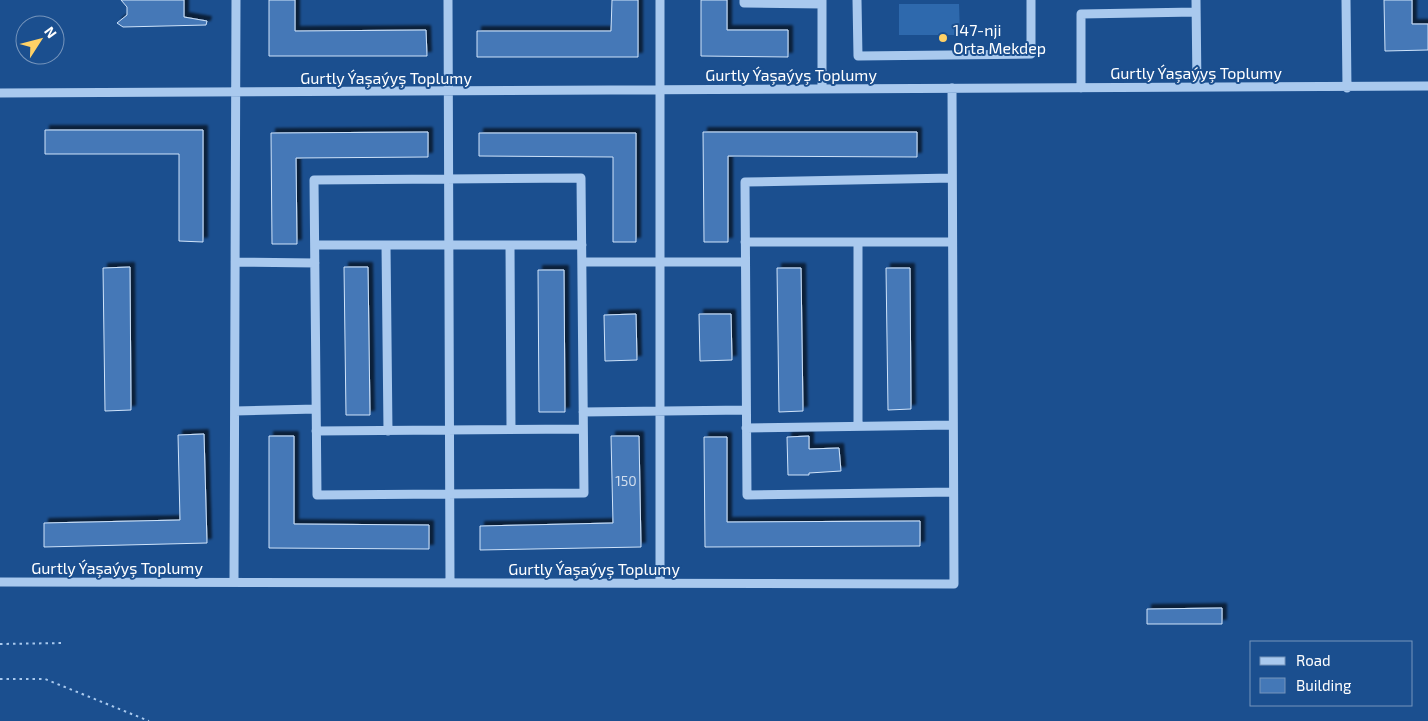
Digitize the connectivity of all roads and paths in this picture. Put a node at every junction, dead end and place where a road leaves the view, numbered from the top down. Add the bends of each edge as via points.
1 (236, 0) edge
2 (448, 0) edge
3 (660, 0) edge
4 (744, 0) edge
5 (858, 0) edge
6 (1031, 0) edge
7 (1196, 0) edge
8 (1346, 0) edge
9 (822, 2) edge
10 (1196, 12) junction
11 (1428, 86) edge
12 (1197, 87) junction
13 (952, 88) junction
14 (1082, 88) junction
15 (1347, 88) junction
16 (822, 89) junction
17 (660, 90) junction
18 (448, 91) junction
19 (236, 92) junction
20 (0, 93) edge
21 (952, 178) junction
22 (449, 179) junction
23 (745, 242) junction
24 (858, 242) junction
25 (952, 242) junction
26 (315, 245) junction
27 (386, 245) junction
28 (449, 245) junction
29 (510, 245) junction
30 (582, 245) junction
31 (235, 262) junction
32 (582, 262) junction
33 (660, 262) junction
34 (745, 262) junction
35 (315, 263) junction
36 (316, 410) junction
37 (660, 410) junction
38 (746, 410) junction
39 (234, 411) junction
40 (583, 412) junction
41 (953, 425) junction
42 (858, 426) junction
43 (746, 428) junction
44 (583, 429) junction
45 (388, 430) junction
46 (449, 430) junction
47 (511, 430) junction
48 (316, 431) junction
49 (953, 492) junction
50 (450, 494) junction
51 (0, 582) edge
52 (234, 582) junction
53 (450, 583) junction
54 (660, 583) junction
55 (0, 644) edge
56 (65, 644) dead end
57 (0, 679) edge
58 (149, 721) edge

1 - 19 street
2 - 18 street
3 - 17 street
4 - 9 street via 744,4
5 - 6 street via 858,56 1031,54
7 - 10 street
8 - 15 street
9 - 16 street
10 - 12 street
10 - 14 street via 1081,14
11 - 15 street, Gurtly Ýaşaýyş Toplumy
12 - 14 street, Gurtly Ýaşaýyş Toplumy
12 - 15 street, Gurtly Ýaşaýyş Toplumy
13 - 14 street, Gurtly Ýaşaýyş Toplumy
13 - 16 street, Gurtly Ýaşaýyş Toplumy
13 - 21 street
16 - 17 street, Gurtly Ýaşaýyş Toplumy
17 - 18 street, Gurtly Ýaşaýyş Toplumy
17 - 33 street
18 - 19 street, Gurtly Ýaşaýyş Toplumy
18 - 22 street
19 - 20 street, Gurtly Ýaşaýyş Toplumy
19 - 31 street
21 - 23 street via 745,182
21 - 25 street
22 - 26 street via 314,180
22 - 28 street
22 - 30 street via 581,178
23 - 24 street
23 - 34 street
24 - 25 street
24 - 42 street
25 - 41 street
26 - 27 street
26 - 35 street
27 - 28 street
27 - 45 street
28 - 29 street
28 - 46 street
29 - 30 street
29 - 47 street
30 - 32 street
31 - 35 street
31 - 39 street
32 - 33 street
32 - 40 street
33 - 34 street
33 - 37 street
34 - 38 street
35 - 36 street
36 - 39 street
36 - 48 street
37 - 38 street
37 - 40 street
37 - 54 street
38 - 43 street
39 - 52 street
40 - 44 street
41 - 42 street
41 - 49 street
42 - 43 street
43 - 49 street via 747,495
44 - 47 street
44 - 50 street via 584,493
45 - 46 street
45 - 48 street
46 - 47 street
46 - 50 street
48 - 50 street via 317,495
49 - 54 street, Gurtly Ýaşaýyş Toplumy via 954,584
50 - 53 street
51 - 52 street, Gurtly Ýaşaýyş Toplumy
52 - 53 street, Gurtly Ýaşaýyş Toplumy
53 - 54 street, Gurtly Ýaşaýyş Toplumy
55 - 56 path
57 - 58 path via 45,680

